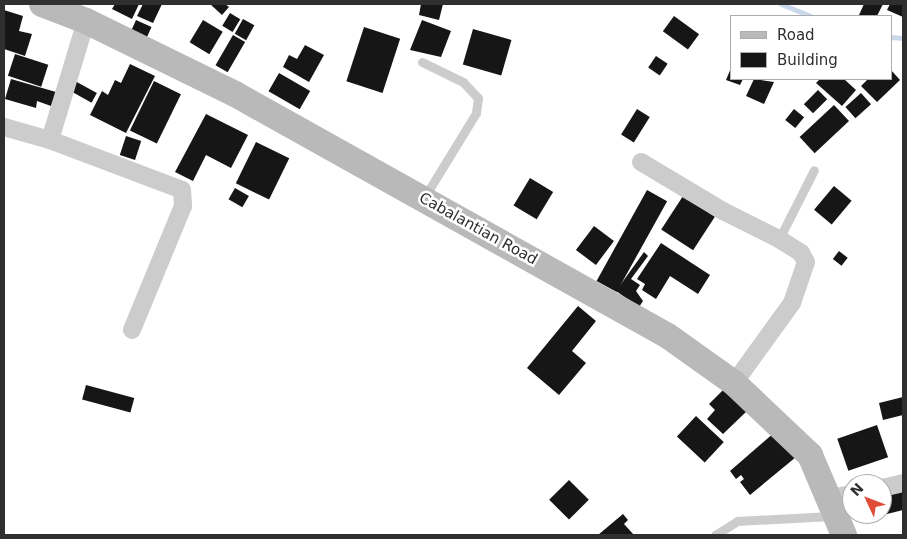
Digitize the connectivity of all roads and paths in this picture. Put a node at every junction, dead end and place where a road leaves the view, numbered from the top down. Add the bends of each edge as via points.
1 (42, 4) edge
2 (86, 21) junction
3 (422, 62) dead end
4 (4, 127) edge
5 (50, 140) junction
6 (641, 162) dead end
7 (814, 170) dead end
8 (424, 199) junction
9 (779, 238) junction
10 (132, 330) dead end
11 (734, 382) junction
12 (841, 511) edge
13 (715, 535) edge

1 - 2 street, Cabalantian Road
2 - 5 street
2 - 8 street, Cabalantian Road via 235,94
3 - 8 lane via 462,82 478,98 476,113
4 - 5 street
5 - 10 street via 182,190 183,206
6 - 9 street via 723,211
7 - 9 lane
8 - 11 street, Cabalantian Road via 668,336
9 - 11 street via 801,252 806,262 805,275 782,319
11 - 12 street, Cabalantian Road via 810,455
12 - 13 lane via 737,521

